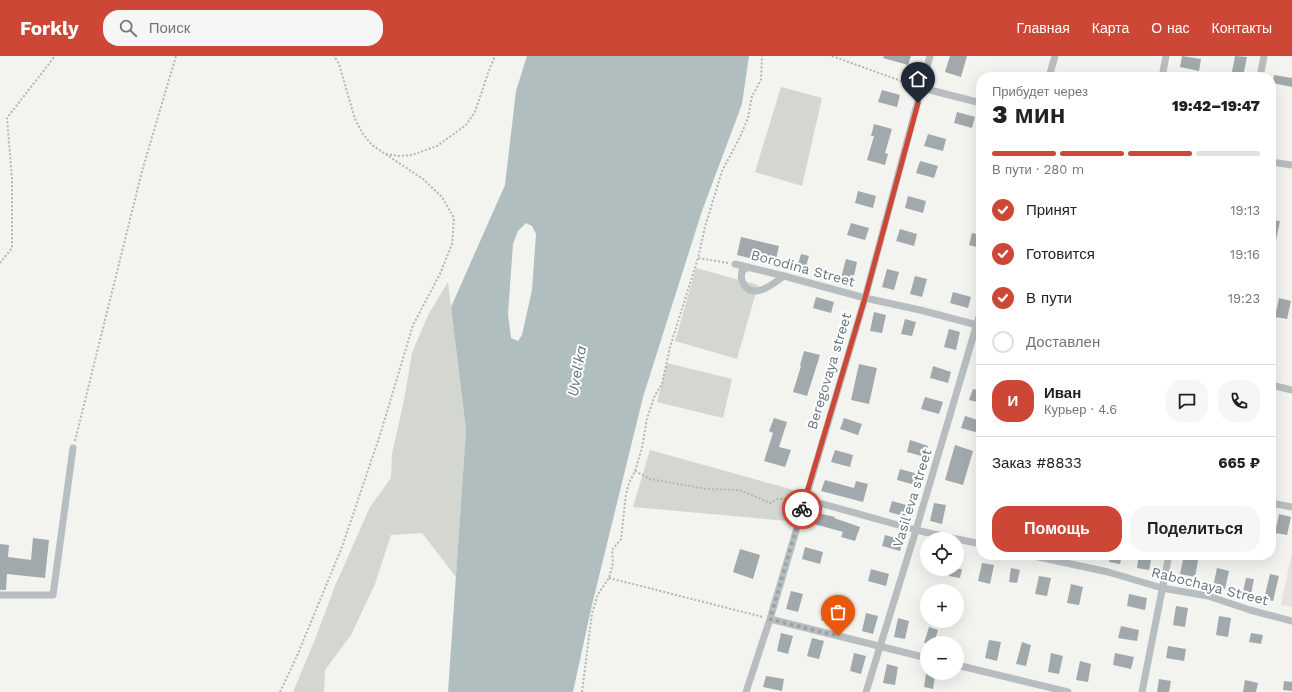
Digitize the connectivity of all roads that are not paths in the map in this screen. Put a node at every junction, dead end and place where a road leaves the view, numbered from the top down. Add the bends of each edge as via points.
1 (930, 56) edge
2 (1055, 56) edge
3 (1166, 56) edge
4 (1264, 56) edge
5 (1050, 72) edge
6 (1163, 72) edge
7 (1261, 72) edge
8 (922, 88) junction
9 (976, 102) edge
10 (1276, 163) edge
11 (1292, 165) edge
12 (735, 264) road end
13 (748, 267) junction
14 (784, 276) junction
15 (865, 298) junction
16 (976, 324) edge
17 (976, 335) edge
18 (1276, 386) edge
19 (1292, 390) edge
20 (73, 448) road end
21 (805, 500) junction
22 (1276, 504) edge
23 (1292, 507) edge
24 (916, 530) junction
25 (925, 532) edge
26 (964, 540) edge
27 (976, 543) edge
28 (1052, 560) edge
29 (1167, 560) edge
30 (1162, 588) junction
31 (0, 595) edge
32 (770, 619) junction
33 (1292, 621) edge
34 (879, 646) junction
35 (920, 656) edge
36 (964, 667) edge
37 (746, 692) edge
38 (866, 692) edge
39 (1068, 692) edge
40 (1142, 692) edge

1 - 8 street, Beregovaya street
2 - 5 street
3 - 6 street
4 - 7 street
8 - 9 street
8 - 15 street, Beregovaya street
10 - 11 street
12 - 13 street, Borodina Street
13 - 14 street, Borodina Street
13 - 14 street via 742,271 742,282 754,291 769,286
14 - 15 street, Borodina Street
15 - 16 street, Borodina Street
15 - 21 street, Beregovaya street
17 - 24 street, Vasil'eva street
18 - 19 street
20 - 31 street via 53,595
21 - 24 street
21 - 32 street, Beregovaya street
22 - 23 street
24 - 25 street
24 - 34 street, Vasil'eva street
26 - 27 street
28 - 30 street, Rabochaya Street via 1108,572
29 - 30 street
30 - 33 street, Rabochaya Street via 1208,596
30 - 40 street
32 - 34 street
32 - 37 street, Beregovaya street
34 - 35 street
34 - 38 street, Vasil'eva street
36 - 39 street

